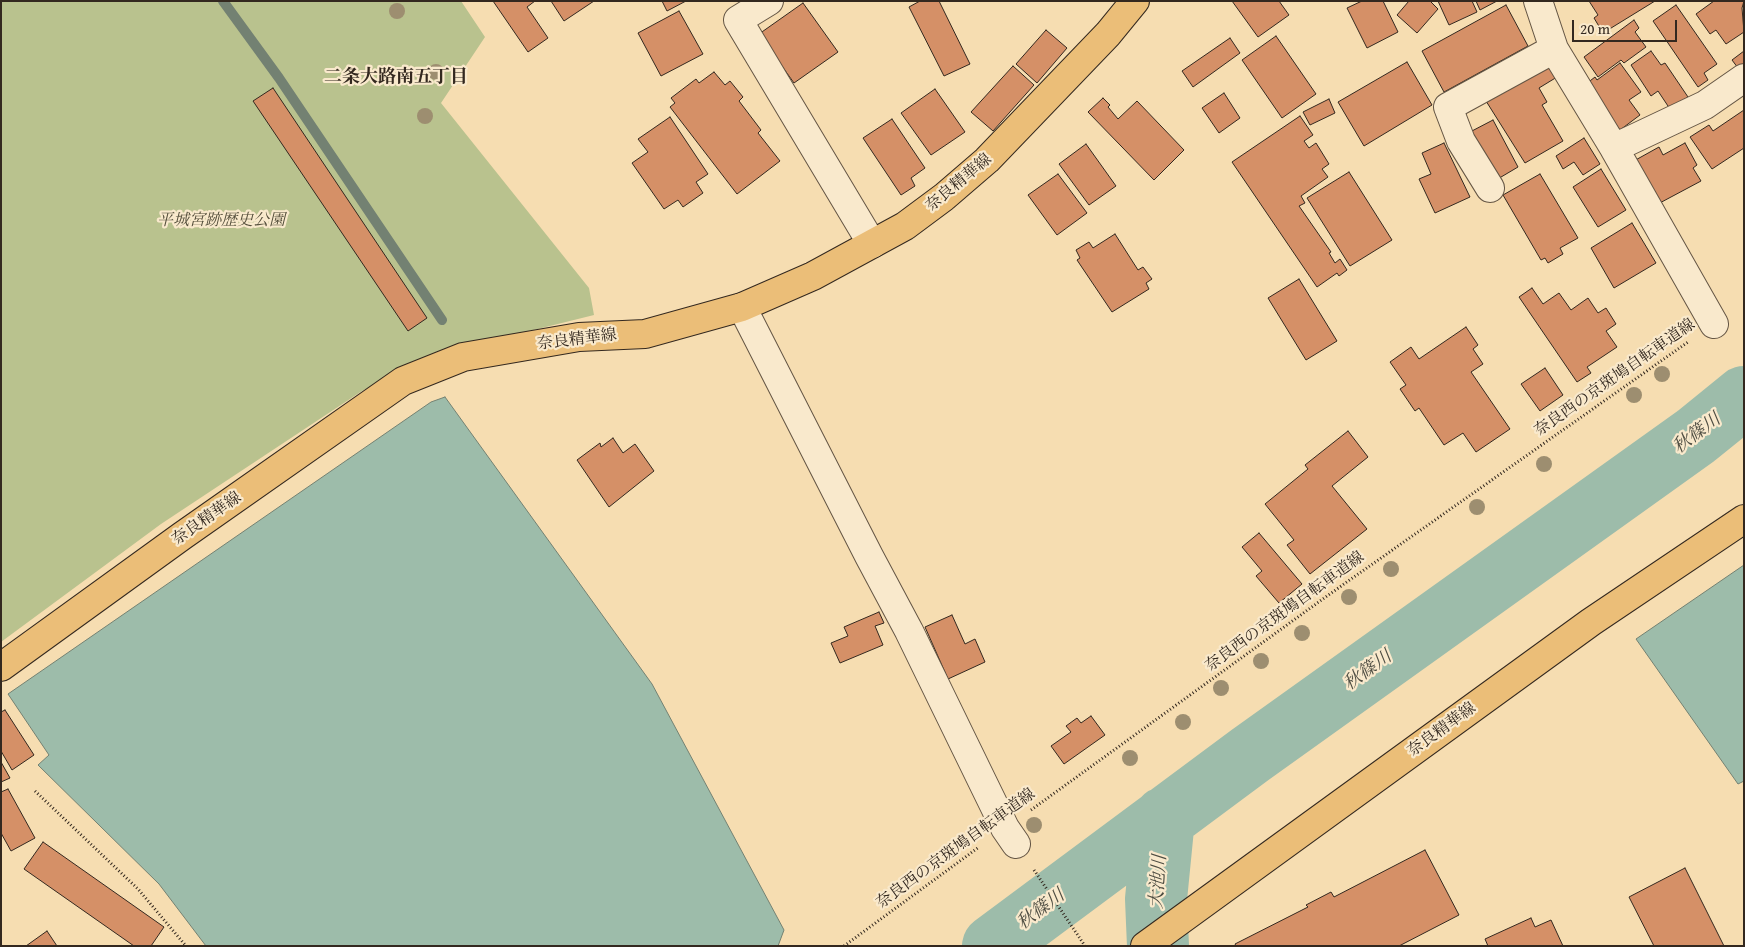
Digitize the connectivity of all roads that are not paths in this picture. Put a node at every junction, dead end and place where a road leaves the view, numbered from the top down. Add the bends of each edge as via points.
1 (769, 1) edge
2 (1135, 1) edge
3 (1538, 1) edge
4 (1554, 49) junction
5 (1744, 78) edge
6 (1614, 148) junction
7 (1490, 188) dead end
8 (872, 244) junction
9 (742, 306) junction
10 (1714, 324) road end
11 (1744, 519) edge
12 (1, 667) edge
13 (1011, 836) road end
14 (1145, 946) edge

1 - 8 street via 738,20
2 - 8 main road, 奈良精華線 via 1108,34 987,160 905,226
3 - 4 street
4 - 6 street
4 - 7 street via 1448,107 1461,141
5 - 6 street via 1705,105
6 - 10 street
8 - 9 main road, 奈良精華線 via 813,276
9 - 12 main road, 奈良精華線 via 645,334 579,337 463,357 403,381
9 - 13 street
11 - 14 main road, 奈良精華線 via 1591,622

